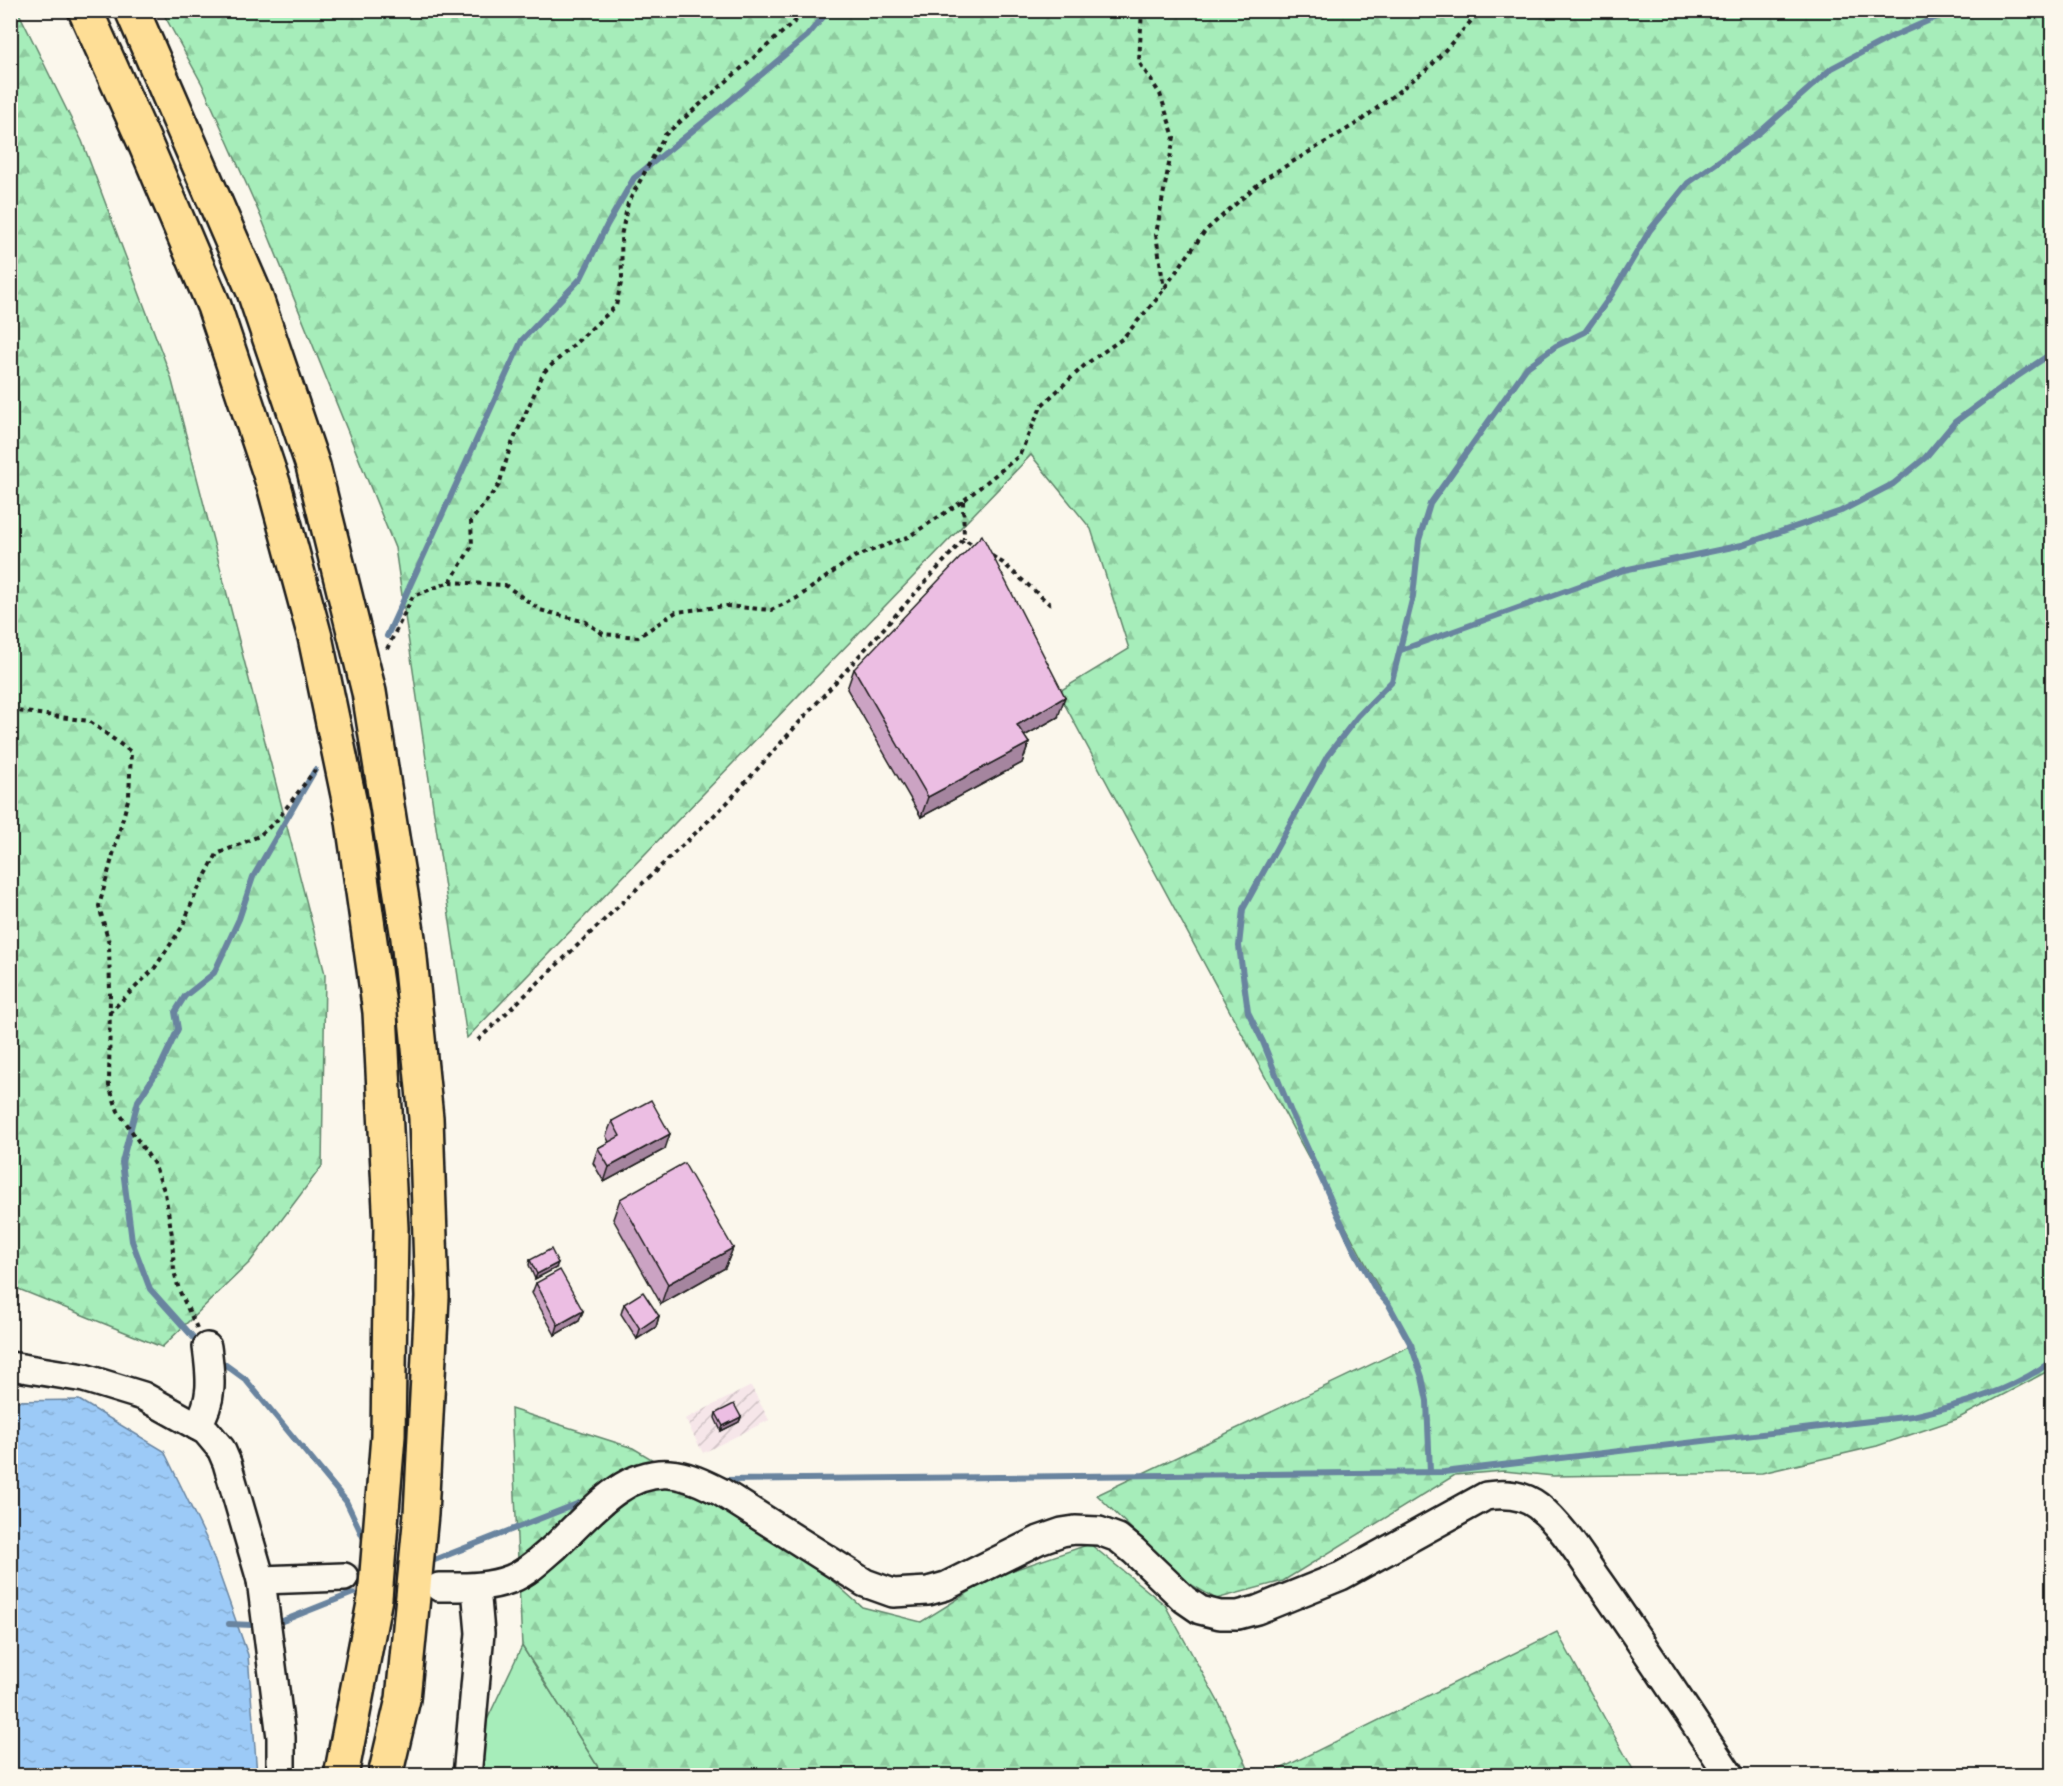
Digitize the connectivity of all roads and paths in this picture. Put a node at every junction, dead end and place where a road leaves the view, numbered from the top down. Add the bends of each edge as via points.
1 (85, 10) edge
2 (132, 10) edge
3 (808, 10) edge
4 (1142, 10) edge
5 (1481, 10) edge
6 (1164, 290) junction
7 (963, 501) junction
8 (964, 539) junction
9 (450, 582) junction
10 (1053, 607) dead end
11 (387, 649) dead end
12 (10, 710) edge
13 (315, 770) dead end
14 (109, 1013) junction
15 (478, 1040) dead end
16 (207, 1347) joint
17 (10, 1366) edge
18 (197, 1426) junction
19 (344, 1577) tunnel mouth
20 (261, 1580) junction
21 (439, 1587) tunnel mouth
22 (476, 1588) junction
23 (280, 1776) edge
24 (341, 1776) edge
25 (385, 1776) edge
26 (466, 1776) edge
27 (1730, 1776) edge

1 - 24 highway via 214,306 275,489 315,637 352,814 380,1012 391,1228 388,1436 375,1598
2 - 25 highway via 255,292 313,465 369,692 408,938 426,1119 432,1297 421,1514 403,1699
3 - 9 path via 665,135 628,203 621,236 622,278 616,306 544,372 510,448 499,485 471,521 472,546
4 - 6 path via 1139,62 1160,94 1174,137 1156,234
5 - 6 path via 1430,67 1359,122 1264,179 1205,231
6 - 7 path via 1122,339 1086,364 1042,405 1019,456
7 - 8 path
7 - 9 path via 908,537 854,558 798,598 771,610 726,606 676,612 638,638 603,634 586,622 540,610 504,585
8 - 10 path via 1003,563
8 - 15 path via 726,804
9 - 11 path via 413,596
12 - 14 path via 89,721 131,752 129,796 99,906 109,943
13 - 14 path via 277,820 259,836 217,854 182,927 154,969
14 - 16 path via 112,1099 158,1174 165,1193 179,1290
16 - 18 street via 210,1395
17 - 18 street via 84,1378 144,1396
18 - 20 street via 214,1440 228,1463
19 - 20 street
20 - 23 street via 281,1737
21 - 22 street
22 - 26 street via 480,1633
22 - 27 street via 511,1579 531,1568 623,1486 653,1474 670,1474 703,1483 865,1583 893,1593 946,1586 1062,1532 1099,1531 1118,1538 1184,1599 1200,1610 1220,1615 1257,1610 1341,1576 1486,1496 1519,1496 1537,1505 1566,1536

